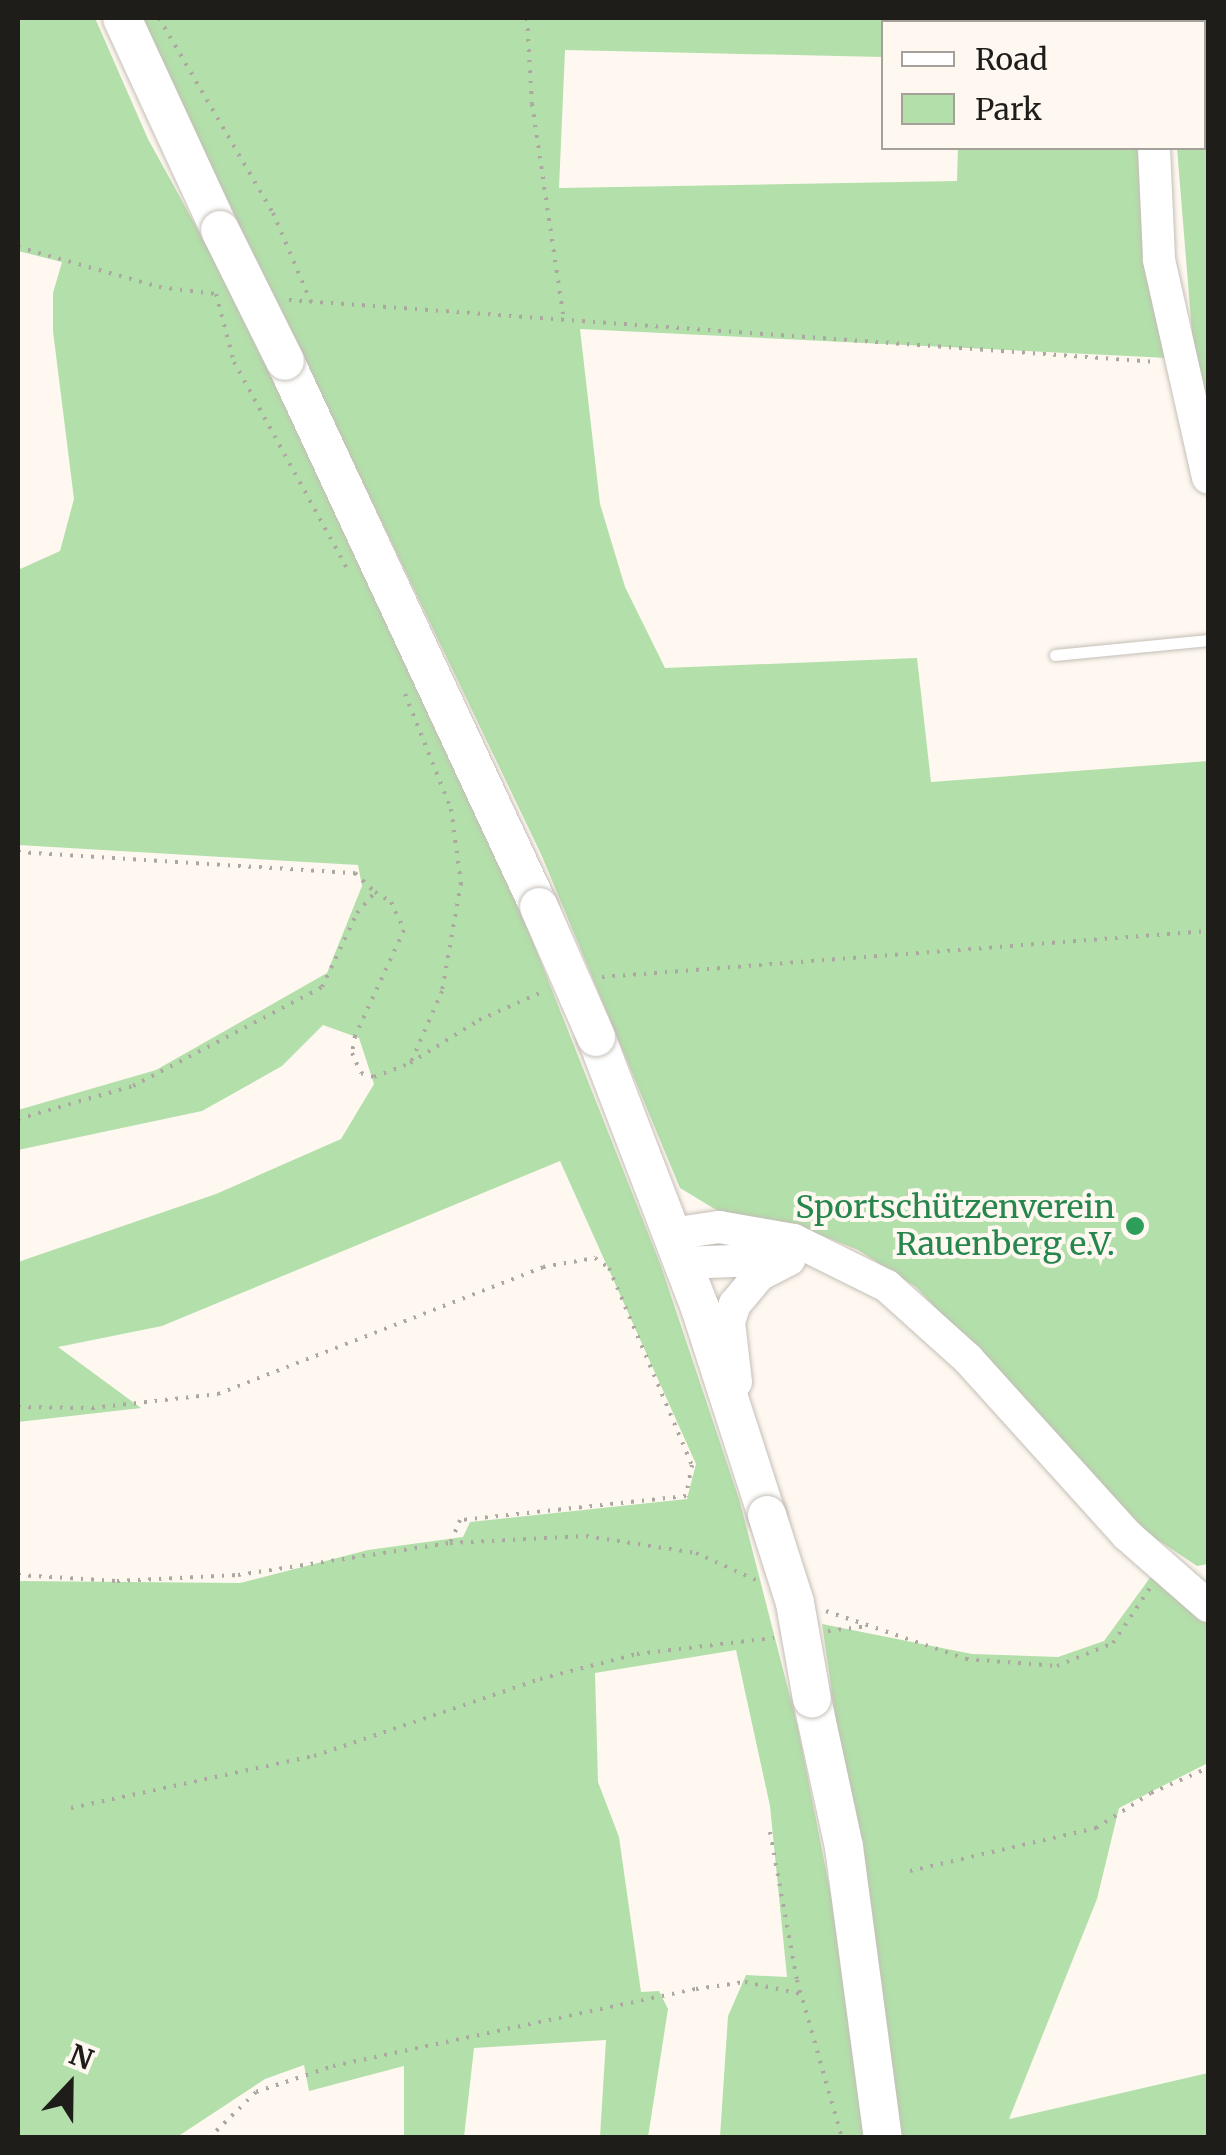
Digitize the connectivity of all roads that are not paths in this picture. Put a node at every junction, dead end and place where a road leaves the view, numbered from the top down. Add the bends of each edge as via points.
1 (122, 18) edge
2 (1154, 150) edge
3 (1208, 478) edge
4 (1208, 640) edge
5 (1055, 655) dead end
6 (676, 1248) junction
7 (789, 1260) junction
8 (864, 1271) junction
9 (740, 1435) junction
10 (1189, 1577) edge
11 (1208, 1606) edge
12 (883, 2138) edge

1 - 6 main road, bridge via 539,907
2 - 3 street via 1159,260
4 - 5 lane
6 - 7 street
6 - 8 street via 705,1226 742,1230 805,1244
6 - 9 main road
7 - 8 street
7 - 9 street via 759,1275 728,1322
8 - 10 street via 930,1320
9 - 12 main road, bridge via 795,1603 844,1847
10 - 11 street

